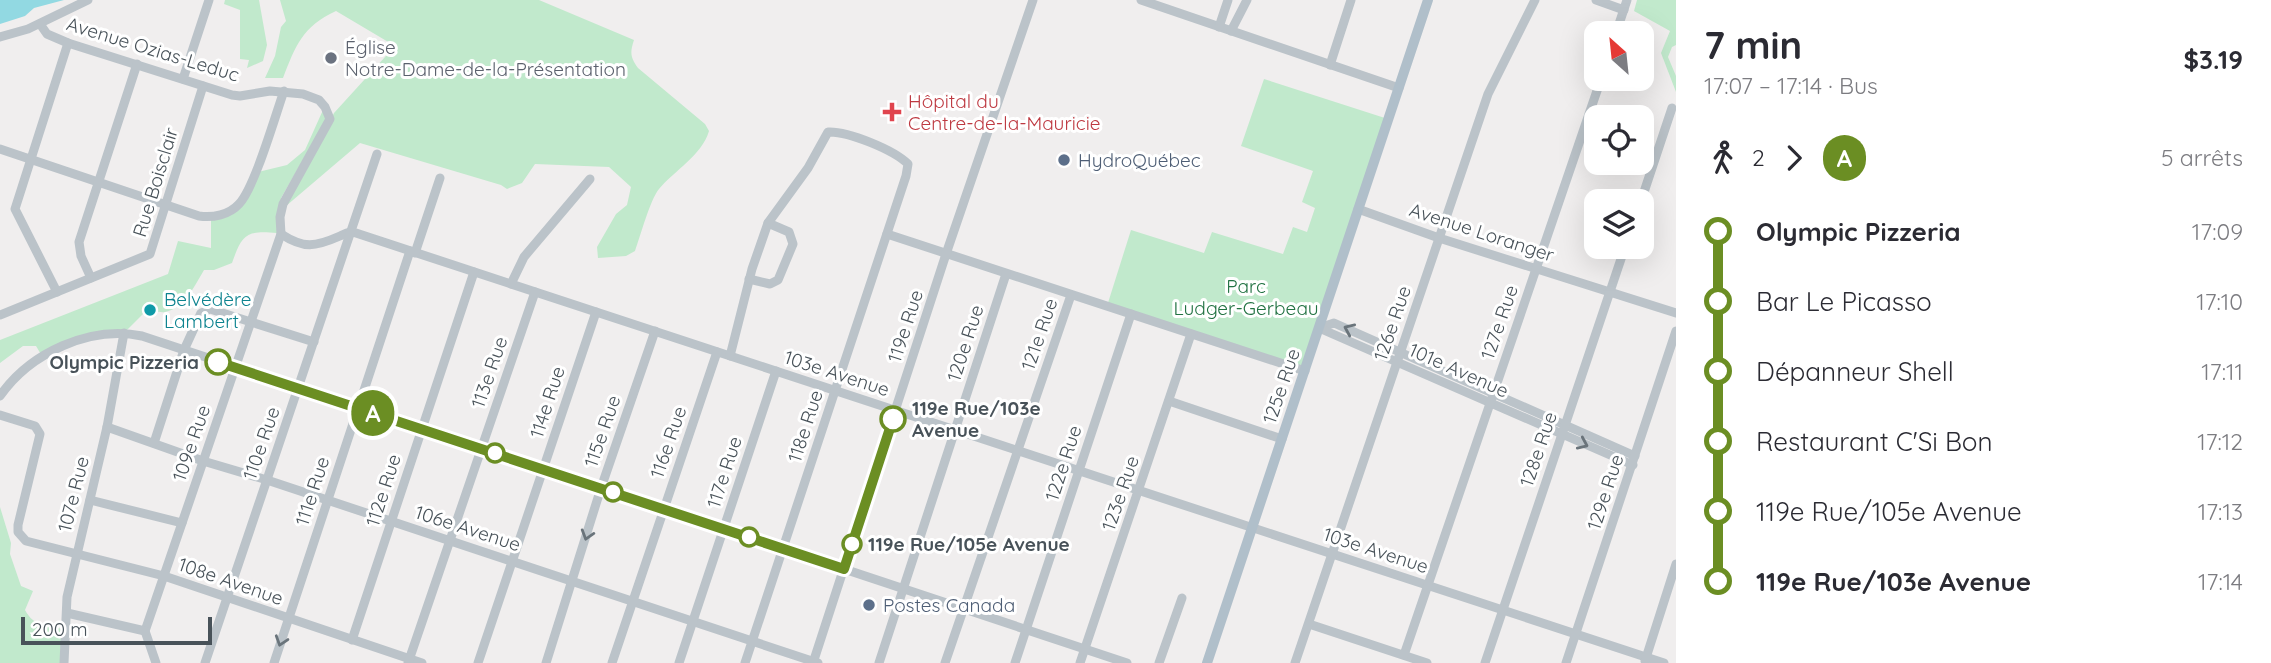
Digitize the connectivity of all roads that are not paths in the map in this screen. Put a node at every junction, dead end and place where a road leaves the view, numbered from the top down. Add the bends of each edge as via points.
1 (88, 0) edge
2 (209, 0) edge
3 (1033, 0) edge
4 (1141, 0) edge
5 (1228, 0) edge
6 (1247, 0) edge
7 (1351, 0) edge
8 (1428, 0) edge
9 (1535, 0) edge
10 (1596, 0) edge
11 (1153, 2) edge
12 (1626, 5) edge
13 (40, 24) junction
14 (1219, 27) junction
15 (1231, 31) junction
16 (0, 37) edge
17 (68, 43) junction
18 (137, 64) junction
19 (1330, 65) junction
20 (183, 79) junction
21 (203, 86) junction
22 (1399, 88) junction
23 (284, 91) junction
24 (1597, 91) edge
25 (1672, 108) dead end
26 (1672, 124) edge
27 (0, 149) edge
28 (377, 154) dead end
29 (31, 159) junction
30 (440, 178) dead end
31 (590, 179) dead end
32 (99, 183) junction
33 (1646, 189) edge
34 (165, 204) junction
35 (1358, 209) junction
36 (768, 223) junction
37 (351, 232) junction
38 (281, 234) junction
39 (887, 234) junction
40 (1439, 238) junction
41 (413, 252) junction
42 (946, 254) junction
43 (1621, 259) edge
44 (1536, 268) junction
45 (474, 272) junction
46 (1006, 274) junction
47 (91, 278) junction
48 (749, 279) junction
49 (511, 284) junction
50 (57, 292) junction
51 (535, 292) junction
52 (1610, 292) junction
53 (1071, 295) junction
54 (596, 312) junction
55 (1676, 313) edge
56 (1131, 314) junction
57 (0, 315) edge
58 (251, 321) junction
59 (1318, 328) junction
60 (655, 331) junction
61 (1676, 331) edge
62 (124, 334) junction
63 (1191, 334) junction
64 (314, 342) junction
65 (184, 350) junction
66 (717, 352) junction
67 (1401, 352) junction
68 (730, 356) junction
69 (1397, 362) junction
70 (235, 367) junction
71 (776, 371) junction
72 (1305, 371) junction
73 (298, 388) junction
74 (835, 391) junction
75 (0, 396) edge
76 (1492, 398) junction
77 (1169, 401) junction
78 (358, 408) junction
79 (895, 410) junction
80 (0, 415) edge
81 (107, 427) junction
82 (422, 429) junction
83 (955, 430) junction
84 (1563, 430) junction
85 (1282, 439) junction
86 (154, 443) junction
87 (481, 449) junction
88 (1017, 450) junction
89 (203, 461) junction
90 (1634, 461) junction
91 (543, 469) junction
92 (1079, 471) junction
93 (267, 480) junction
94 (601, 488) junction
95 (1139, 491) junction
96 (90, 500) junction
97 (328, 500) junction
98 (664, 509) junction
99 (391, 521) junction
100 (182, 523) junction
101 (1252, 528) junction
102 (724, 529) junction
103 (450, 540) junction
104 (783, 549) junction
105 (76, 554) junction
106 (1332, 554) junction
107 (513, 561) junction
108 (1676, 564) edge
109 (844, 569) junction
110 (164, 576) junction
111 (572, 581) junction
112 (1427, 585) junction
113 (903, 589) junction
114 (1182, 598) dead end
115 (227, 599) junction
116 (633, 601) junction
117 (962, 608) junction
118 (1503, 610) junction
119 (67, 613) junction
120 (288, 619) junction
121 (693, 621) junction
122 (1309, 624) junction
123 (1026, 630) junction
124 (145, 631) junction
125 (1576, 634) junction
126 (352, 640) junction
127 (752, 641) junction
128 (1085, 649) junction
129 (1404, 655) junction
130 (1645, 660) edge
131 (409, 661) edge
132 (815, 662) edge
133 (64, 663) edge
134 (156, 663) edge
135 (205, 663) edge
136 (274, 663) edge
137 (422, 663) edge
138 (478, 663) edge
139 (545, 663) edge
140 (612, 663) edge
141 (679, 663) edge
142 (745, 663) edge
143 (879, 663) edge
144 (945, 663) edge
145 (1015, 663) edge
146 (1080, 663) edge
147 (1127, 663) edge
148 (1159, 663) edge
149 (1207, 663) edge
150 (1295, 663) edge
151 (1427, 663) edge
152 (1485, 663) edge
153 (1566, 663) edge
154 (1664, 663) edge

1 - 13 street
2 - 20 street
3 - 42 street, 119e Rue
4 - 11 street
5 - 14 street
6 - 15 street
7 - 19 street
8 - 22 main road, 125e Rue
9 - 40 street, 126e Rue via 1488,94
10 - 12 street
11 - 14 street
13 - 16 street
13 - 17 street, Avenue Ozias-Leduc via 47,34
14 - 15 street
15 - 19 street
17 - 18 street, Avenue Ozias-Leduc
17 - 29 street
18 - 20 street, Avenue Ozias-Leduc
18 - 32 street
19 - 22 street
20 - 21 street, Avenue Ozias-Leduc
21 - 23 street, Avenue Ozias-Leduc via 240,96
21 - 34 street, Rue Boisclair
22 - 35 main road, 125e Rue
23 - 34 street via 240,203 207,217
23 - 38 street, Avenue Ozias-Leduc via 319,100 330,119 287,195
24 - 44 street, 127e Rue
25 - 26 street
26 - 33 street
27 - 29 street
28 - 37 street, 110e Rue
29 - 32 street
29 - 50 street via 15,209
30 - 41 street, 111e Rue
31 - 49 street via 524,257
32 - 34 street
32 - 47 street via 79,242
34 - 47 street, Rue Boisclair via 150,254
35 - 40 street, Avenue Loranger
35 - 59 main road, 125e Rue
36 - 39 street, 118e Rue via 828,132 839,131 900,156 908,164
36 - 48 street
36 - 48 street via 789,232 793,244 779,281 770,284
37 - 38 street via 304,246
37 - 41 street, 103e Avenue
37 - 64 street, 110e Rue
38 - 58 street, 109e Rue
39 - 42 street
39 - 74 street, 118e Rue
40 - 44 street, Avenue Loranger
40 - 67 street, 126e Rue
41 - 45 street, 103e Avenue
41 - 78 street, 111e Rue
42 - 46 street
42 - 79 street, 119e Rue
43 - 52 street, 128e Rue
44 - 52 street, Avenue Loranger
44 - 76 street, 127e Rue
45 - 49 street, 103e Avenue
45 - 82 street, 112e Rue
46 - 53 street
46 - 83 street, 120e Rue
47 - 50 street, Rue Boisclair
48 - 68 street
49 - 51 street, 103e Avenue
50 - 57 street, Rue Boisclair
51 - 54 street, 103e Avenue
51 - 87 street, 113e Rue
52 - 55 street, Avenue Loranger
52 - 84 street, 128e Rue
53 - 56 street
53 - 88 street, 121e Rue
54 - 60 street, 103e Avenue
54 - 91 street, 114e Rue
56 - 63 street
56 - 92 street, 122e Rue
58 - 64 street
58 - 65 street via 210,309 201,313
58 - 70 street, 109e Rue
67 -> 59 street, 101e Avenue via 1334,323
59 - 69 street, 101e Avenue
59 - 72 main road, 125e Rue
60 - 66 street, 103e Avenue
60 - 94 street, 115e Rue
61 - 90 street, 129e Rue
62 - 65 street
62 - 75 street via 90,337 42,356
62 - 81 street, 107e Rue
63 - 72 street
63 - 77 street, 123e Rue
64 - 73 street, 110e Rue
65 - 70 street
65 - 86 street
66 - 68 street, 103e Avenue
66 - 98 street, 116e Rue
67 - 69 street, 126e Rue
67 - 76 street, 101e Avenue
68 - 71 street, 103e Avenue
69 - 76 street, 101e Avenue
69 - 106 street, 126e Rue
70 - 73 street
70 - 89 street, 109e Rue
71 - 74 street, 103e Avenue
71 - 102 street, 117e Rue
72 - 85 main road, 125e Rue
73 - 78 street
73 - 93 street, 110e Rue
74 - 79 street, 103e Avenue
74 - 104 street, 118e Rue
76 - 84 street, 101e Avenue
76 - 112 street, 127e Rue
77 - 85 street
77 - 95 street, 123e Rue
78 - 82 street
78 - 97 street, 111e Rue
79 - 83 street, 103e Avenue
79 - 109 street, 119e Rue
80 - 105 street, 108e Avenue via 35,426 40,434 18,532 26,541
81 - 86 street, 106e Avenue
81 - 96 street, 107e Rue
82 - 87 street
82 - 99 street, 112e Rue
83 - 88 street, 103e Avenue
83 - 113 street, 120e Rue
84 - 90 street, 101e Avenue
84 - 118 street, 128e Rue
85 - 101 main road, 125e Rue
86 - 89 street, 106e Avenue
87 - 91 street
87 - 103 street, 113e Rue
88 - 92 street, 103e Avenue
88 - 117 street, 121e Rue
89 - 93 street, 106e Avenue
89 - 100 street, 109e Rue
90 - 125 street, 129e Rue
91 - 94 street
91 - 107 street, 114e Rue
92 - 95 street, 103e Avenue
92 - 123 street, 122e Rue
93 - 97 street, 106e Avenue
93 - 115 street, 110e Rue
94 - 98 street
94 -> 111 street, 115e Rue
95 - 101 street, 103e Avenue
95 - 128 street, 123e Rue
96 - 100 street
96 - 105 street, 107e Rue
97 - 99 street, 106e Avenue
97 - 120 street, 111e Rue
98 - 102 street
98 - 116 street, 116e Rue
99 - 103 street, 106e Avenue
99 - 126 street, 112e Rue
100 - 110 street, 109e Rue
101 - 106 street, 103e Avenue
101 - 149 main road, 125e Rue
102 - 104 street
102 - 121 street, 117e Rue
103 - 107 street, 106e Avenue
103 - 131 street, 113e Rue
104 - 109 street
104 - 127 street, 118e Rue
105 - 110 street, 108e Avenue
105 - 119 street, 107e Rue
106 - 112 street, 103e Avenue
106 - 122 street, 126e Rue
107 - 111 street, 106e Avenue
107 - 138 street, 114e Rue
108 - 130 street
109 - 113 street
109 - 132 street, 119e Rue
110 - 115 street, 108e Avenue
110 - 124 street, 109e Rue
111 - 116 street, 106e Avenue
111 - 139 street, 115e Rue
112 - 118 street, 103e Avenue
112 - 129 street, 127e Rue
113 - 117 street
113 - 143 street, 120e Rue
114 - 148 street
115 - 120 street, 108e Avenue
115 - 135 street, 110e Rue
116 - 121 street, 106e Avenue
116 - 140 street, 116e Rue
117 - 123 street
117 - 144 street, 121e Rue
118 - 125 street, 103e Avenue
118 - 152 street, 128e Rue
119 - 124 street
119 - 133 street, 107e Rue
120 - 126 street, 108e Avenue
120 -> 136 street, 111e Rue
121 - 127 street, 106e Avenue
121 - 141 street, 117e Rue
122 - 129 street
122 - 150 street, 126e Rue
123 - 128 street
123 - 145 street, 122e Rue
124 - 134 street
125 - 130 street, 103e Avenue
125 - 153 street, 129e Rue
126 - 131 street, 108e Avenue
127 - 132 street, 106e Avenue
127 - 142 street, 118e Rue
128 - 146 street, 123e Rue
128 - 147 street
129 - 151 street
130 - 154 street, 103e Avenue
131 - 137 street, 108e Avenue

